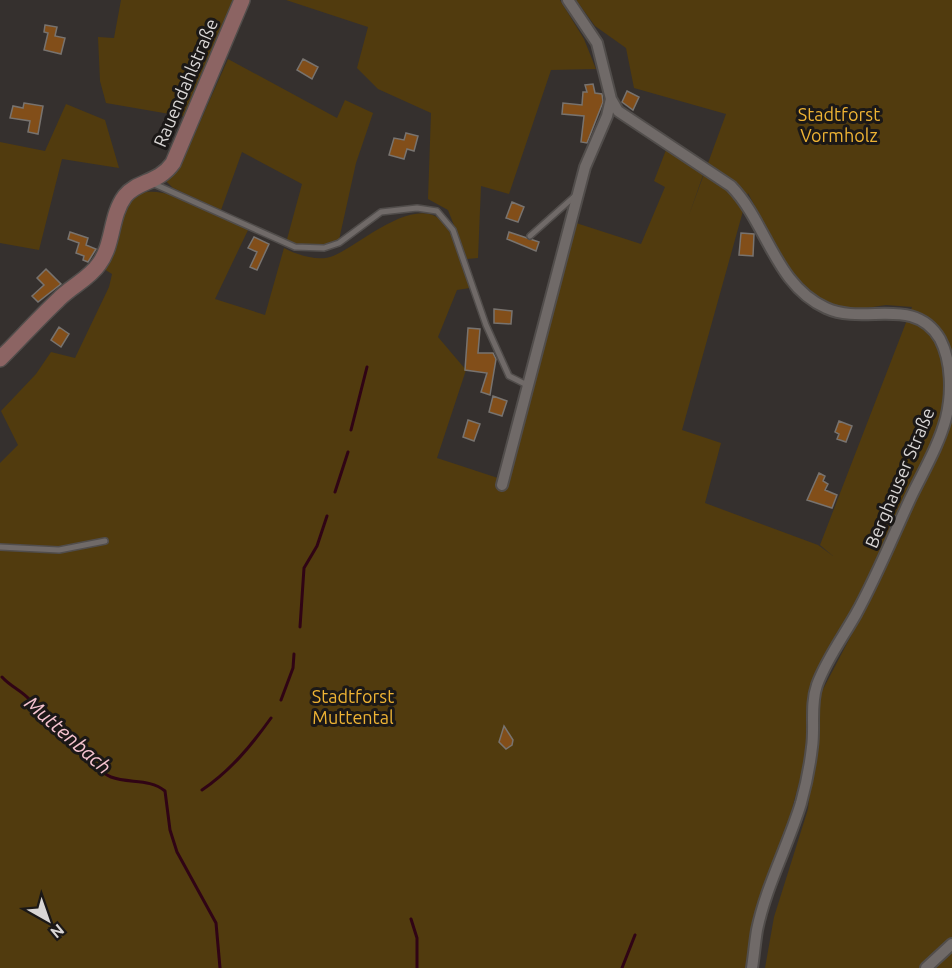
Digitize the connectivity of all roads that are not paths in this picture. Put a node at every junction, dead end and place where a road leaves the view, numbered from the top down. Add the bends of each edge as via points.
1 (242, 0) edge
2 (568, 0) edge
3 (611, 99) junction
4 (150, 183) junction
5 (578, 194) junction
6 (530, 236) dead end
7 (0, 358) edge
8 (529, 386) junction
9 (502, 485) dead end
10 (105, 541) dead end
11 (0, 547) edge
12 (952, 944) edge
13 (752, 968) edge
14 (926, 968) edge

1 - 4 street, Rauendahlstraße via 178,155 162,176
2 - 3 street, Berghauser Straße via 597,43
3 - 5 street
3 - 13 street, Berghauser Straße via 629,120 731,186 748,204 787,275 811,298 838,313 903,313 916,317 940,339 949,363 952,388 944,428 870,588 816,687 813,746 801,803 758,929
4 - 7 street, Rauendahlstraße via 125,196 97,267 58,299
4 - 8 lane via 295,247 324,248 339,243 381,212 417,208 437,211 453,230 486,325 509,376
5 - 6 lane
5 - 8 street
8 - 9 street
10 - 11 lane via 59,550
12 - 14 street

